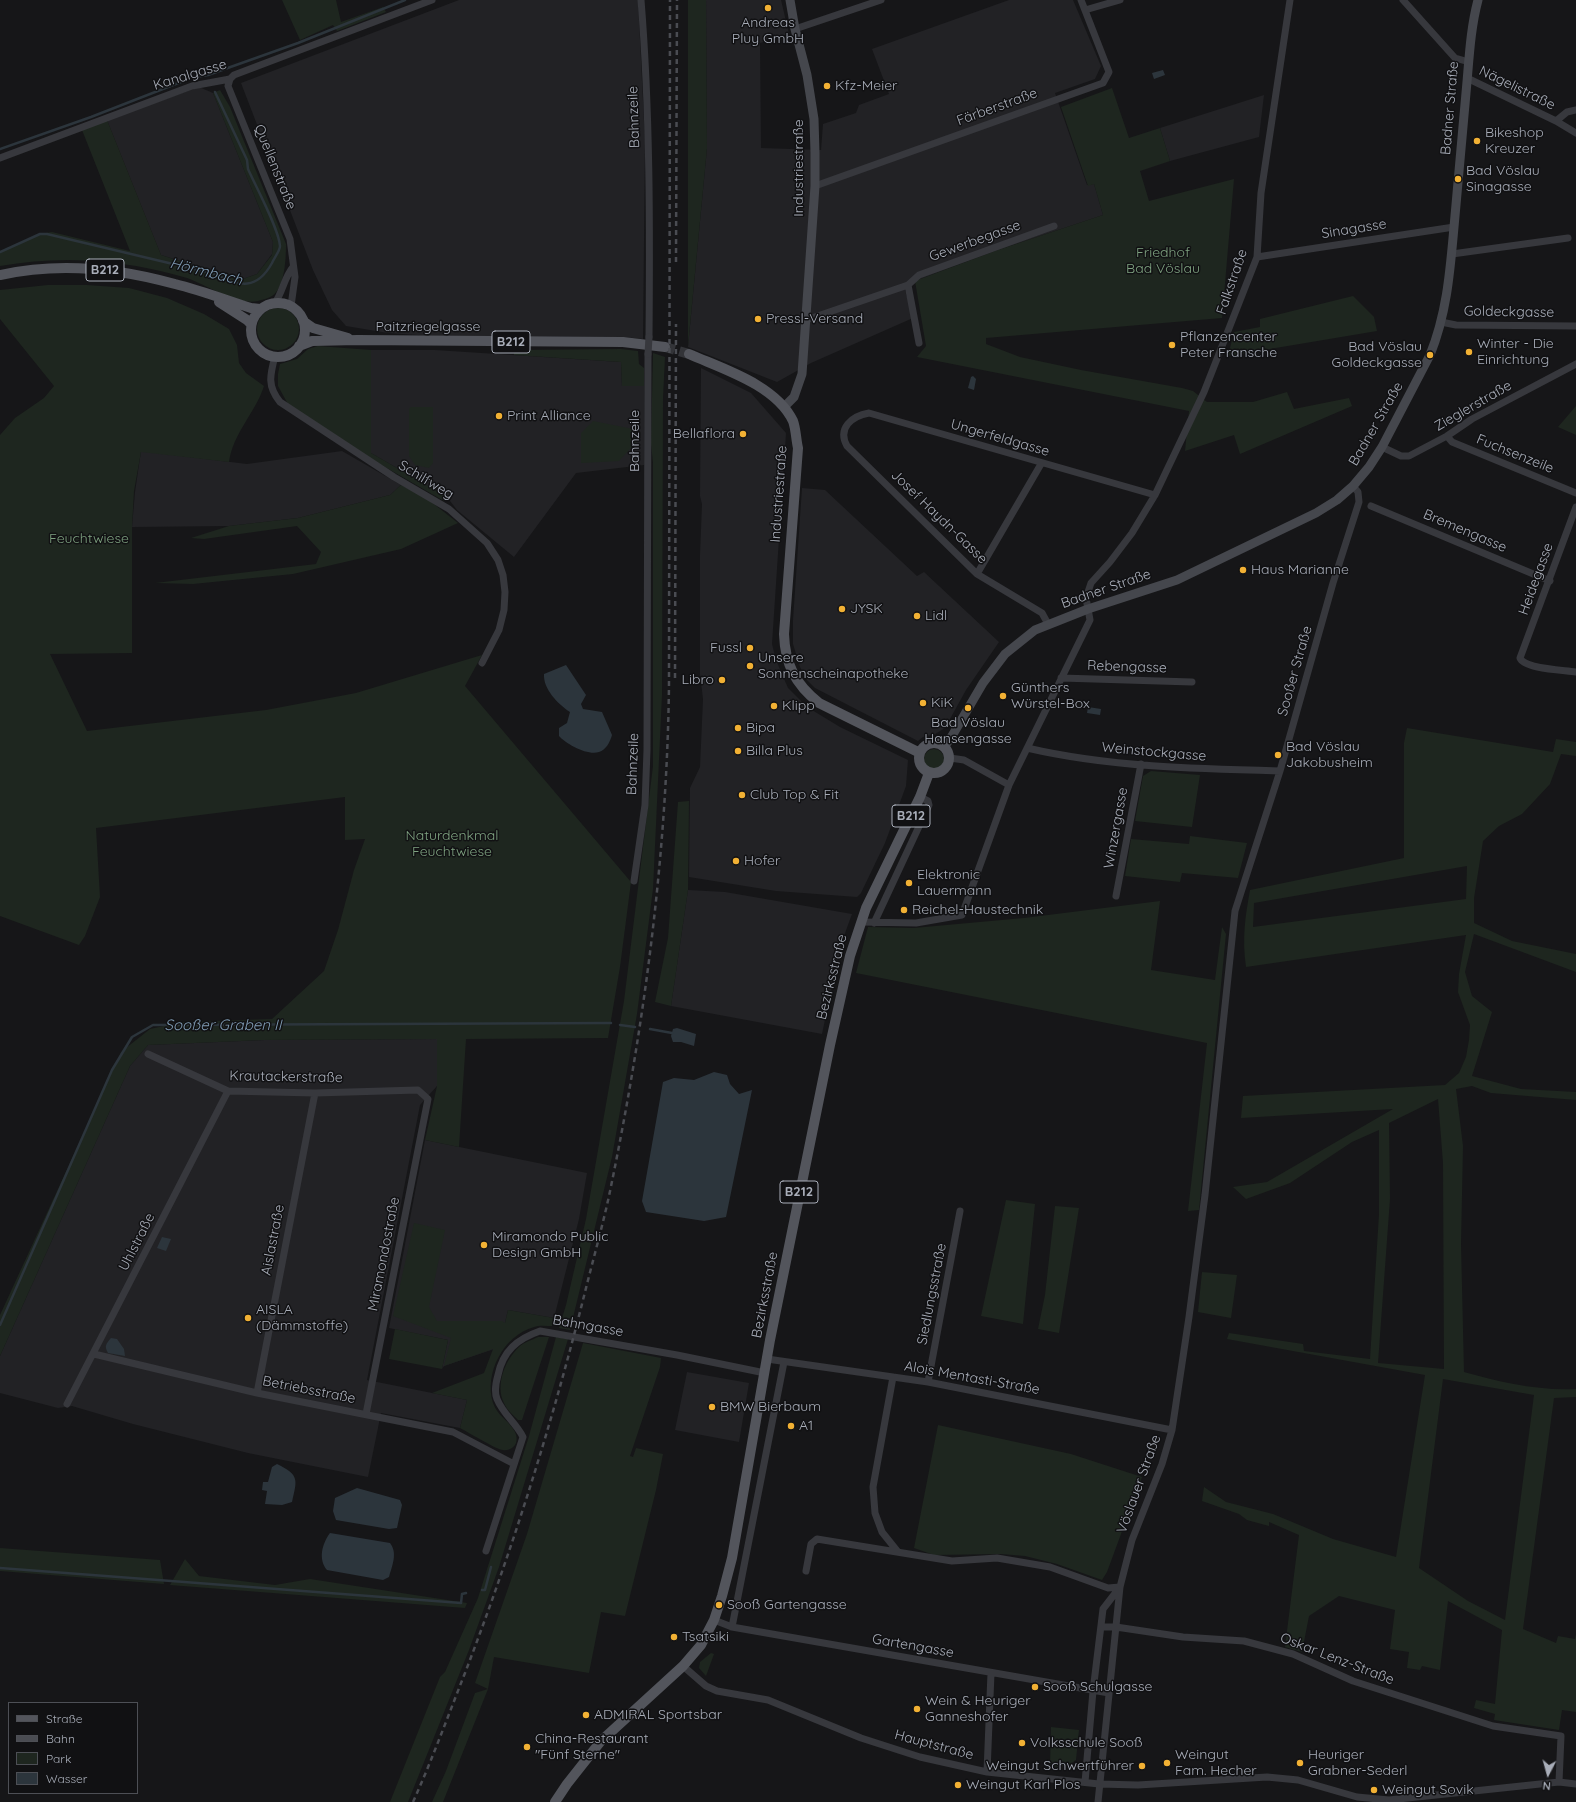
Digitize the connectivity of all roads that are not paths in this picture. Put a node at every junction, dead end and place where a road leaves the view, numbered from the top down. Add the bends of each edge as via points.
1 (432, 0) edge
2 (642, 0) edge
3 (790, 0) edge
4 (881, 0) edge
5 (1081, 0) edge
6 (1120, 0) edge
7 (1290, 0) edge
8 (1403, 0) edge
9 (1478, 0) edge
10 (1085, 10) junction
11 (795, 29) junction
12 (1469, 62) junction
13 (1467, 78) junction
14 (230, 79) junction
15 (1576, 110) edge
16 (1556, 121) junction
17 (1576, 133) edge
18 (0, 158) edge
19 (815, 186) junction
20 (1054, 226) dead end
21 (1454, 227) junction
22 (1568, 238) dead end
23 (1452, 254) junction
24 (1257, 257) junction
25 (293, 267) junction
26 (0, 275) edge
27 (908, 285) junction
28 (208, 295) junction
29 (275, 303) junction
30 (291, 306) junction
31 (260, 309) junction
32 (806, 320) junction
33 (303, 321) junction
34 (1441, 322) junction
35 (251, 324) junction
36 (1576, 326) edge
37 (358, 340) junction
38 (920, 343) dead end
39 (299, 346) junction
40 (665, 347) tunnel mouth
41 (689, 354) tunnel mouth
42 (275, 356) junction
43 (1576, 364) edge
44 (784, 407) junction
45 (844, 431) joint
46 (1447, 436) junction
47 (1382, 447) junction
48 (1041, 464) junction
49 (1353, 486) junction
50 (1576, 493) edge
51 (1155, 495) junction
52 (1371, 506) dead end
53 (1576, 507) edge
54 (977, 574) junction
55 (1550, 581) junction
56 (1088, 609) junction
57 (1048, 624) junction
58 (482, 663) dead end
59 (1576, 672) edge
60 (1061, 678) junction
61 (1192, 682) dead end
62 (944, 747) junction
63 (1026, 748) junction
64 (920, 753) junction
65 (950, 758) junction
66 (1140, 764) junction
67 (1280, 771) junction
68 (929, 773) junction
69 (1008, 785) junction
70 (920, 798) junction
71 (1251, 863) joint
72 (634, 881) dead end
73 (1116, 896) dead end
74 (861, 922) junction
75 (874, 923) junction
76 (148, 1054) dead end
77 (228, 1091) junction
78 (315, 1093) junction
79 (428, 1099) joint
80 (960, 1211) dead end
81 (94, 1354) junction
82 (767, 1359) junction
83 (784, 1362) junction
84 (765, 1373) junction
85 (893, 1377) junction
86 (928, 1382) junction
87 (257, 1393) junction
88 (67, 1404) dead end
89 (366, 1414) junction
90 (1172, 1430) junction
91 (514, 1464) junction
92 (486, 1551) dead end
93 (898, 1552) junction
94 (806, 1571) dead end
95 (1120, 1587) junction
96 (714, 1620) junction
97 (732, 1626) junction
98 (1101, 1627) junction
99 (1116, 1627) junction
100 (683, 1666) junction
101 (991, 1673) junction
102 (1093, 1691) junction
103 (1109, 1693) junction
104 (987, 1772) junction
105 (1085, 1782) junction
106 (1559, 1782) junction
107 (1100, 1784) junction
108 (1576, 1784) edge
109 (555, 1802) edge
110 (1098, 1802) edge

1 - 14 street, Kanalgasse via 234,75
2 - 72 street, Bahnzeile, bridge via 650,189 647,750 645,805
3 - 11 street, Industriestraße
4 - 11 street
5 - 10 street, Färberstraße
6 - 10 street
7 - 24 street, Falkstraße via 1261,193
8 - 12 street, Nägelistraße via 1454,58
9 - 12 street, Badner Straße
10 - 19 street, Färberstraße via 1109,72 1104,83
11 - 19 street, Industriestraße via 807,75 814,119
12 - 13 street, Badner Straße
13 - 16 street, Nägelistraße
13 - 21 street, Badner Straße
14 - 18 street, Kanalgasse via 192,86
14 - 25 street, Quellenstraße via 228,86 290,239
15 - 16 street via 1567,112
16 - 17 street, Nägelistraße
19 - 32 street, Industriestraße
20 - 27 street, Gewerbegasse via 919,275
21 - 23 street, Badner Straße
21 - 24 street, Sinagasse
22 - 23 street
23 - 34 street, Badner Straße
24 - 51 street, Falkstraße via 1204,392
25 - 29 street, Quellenstraße via 287,274 283,290
25 - 30 street, Quellenstraße via 295,277
26 - 28 main road, B212 via 56,268 103,270 170,282
27 - 32 street, Gewerbegasse
27 - 38 street
28 - 31 main road, B212
28 - 35 main road, B212
29 - 30 main road
29 - 31 main road
30 - 33 main road, B212
31 - 35 main road
32 - 44 street, Industriestraße via 802,374 794,397
33 - 37 main road, Paitzriegelgasse / B212 via 313,328
33 - 39 main road via 304,334
34 - 36 street, Goldeckgasse via 1456,325
34 - 47 street, Badner Straße via 1430,354
35 - 42 main road via 251,333 259,349
37 - 39 main road, Paitzriegelgasse / B212 via 312,341
37 - 40 main road, Paitzriegelgasse / B212 via 622,342
39 - 42 main road, B212 via 288,354
41 - 44 main road via 748,380 764,389
42 - 58 street, Schilfweg via 270,377 272,390 280,402 394,477 449,509 486,543 498,560 503,575 504,610 499,630
43 - 46 street, Zieglerstraße via 1472,419
44 - 64 main road, Industriestraße via 794,422 798,448 784,634 786,657 796,680 806,693 819,703
45 - 48 street, Ungerfeldgasse via 849,422 869,413
45 - 54 street, Josef Haydn-Gasse via 843,439 847,446
46 - 47 street, Zieglerstraße via 1409,456 1402,456
46 - 50 street, Fuchsenzeile via 1452,442
47 - 49 street, Badner Straße
48 - 51 street, Ungerfeldgasse
48 - 54 street
49 - 56 street, Badner Straße via 1316,513 1177,580
49 - 67 street, Sooßer Straße via 1358,492 1359,502 1333,583
51 - 56 street, Falkstraße via 1132,533 1091,583 1086,598
52 - 55 street, Bremengasse
53 - 55 street, Heidegasse
54 - 57 street, Josef Haydn-Gasse via 1042,614
55 - 59 street, Heidegasse via 1520,661 1529,666
56 - 57 street, Badner Straße
56 - 60 street, Falkstraße via 1090,620
57 - 62 street, Badner Straße via 1035,630 1004,654
60 - 61 street, Rebengasse
60 - 63 street, Falkstraße
62 - 64 main road via 940,744 931,744
62 - 65 main road
63 - 66 street, Weinstockgasse via 1067,757
63 - 69 street, Falkstraße
64 - 68 main road via 921,767
65 - 68 main road via 943,771
65 - 69 street via 964,760
66 - 67 street, Weinstockgasse via 1193,769
66 - 73 street, Winzergasse
67 - 71 street, Sooßer Straße
68 - 70 main road, B212
69 - 75 street, Falkstraße via 962,915 916,923
70 - 74 main road, B212
70 - 75 street via 928,801 929,805
71 - 90 street, Vöslauer Straße via 1235,911 1205,1195
74 - 75 street
74 - 82 main road, Bezirksstraße / B212 via 850,956 834,1026
76 - 77 street, Krautackerstraße
77 - 78 street, Krautackerstraße
77 - 81 street, Uhlstraße
78 - 79 street, Krautackerstraße via 418,1090
78 - 87 street, Aislastraße
79 - 89 street, Miramondostraße
80 - 86 street, Siedlungsstraße
81 - 87 street, Betriebsstraße
81 - 88 street, Uhlstraße
82 - 83 street, Alois Mentasti-Straße
82 - 84 main road, Bezirksstraße / B212
83 - 85 street, Alois Mentasti-Straße
83 - 97 street
84 - 91 street, Bahngasse via 540,1331 514,1344 506,1352 496,1381 496,1397 504,1413 518,1426 523,1437
84 - 96 main road, Bezirksstraße / B212 via 732,1558
85 - 86 street, Alois Mentasti-Straße
85 - 93 street via 873,1487 875,1513 882,1532
86 - 90 street, Alois Mentasti-Straße
87 - 89 street, Betriebsstraße
89 - 91 street, Betriebsstraße via 453,1432
90 - 95 street, Vöslauer Straße via 1162,1464 1132,1540
91 - 92 street
93 - 94 street via 817,1539 811,1544
93 - 95 street via 952,1560 997,1558 1050,1567 1108,1588
95 - 98 street, Vöslauer Straße via 1103,1609
95 - 99 street, Vöslauer Straße
96 - 97 street, Gartengasse
96 - 100 main road, Bezirksstraße / B212 via 701,1645
97 - 101 street, Gartengasse
98 - 99 street, Oskar Lenz-Straße
98 - 102 street, Vöslauer Straße
99 - 103 street, Vöslauer Straße
99 - 106 street, Oskar Lenz-Straße via 1183,1637 1244,1641 1293,1654 1353,1681 1493,1726 1561,1736
100 - 104 street, Hauptstraße via 706,1686 717,1691 768,1700 861,1738 920,1757
100 - 109 main road, B212 via 600,1741
101 - 102 street, Gartengasse
101 - 104 street
102 - 103 street, Gartengasse
102 - 105 street, Vöslauer Straße
103 - 107 street, Vöslauer Straße
104 - 105 street, Hauptstraße
105 - 107 street, Hauptstraße
106 - 107 street, Hauptstraße via 1389,1800 1357,1797 1298,1780 1267,1777 1138,1785
106 - 108 street, Hauptstraße
107 - 110 street, Vöslauer Straße

